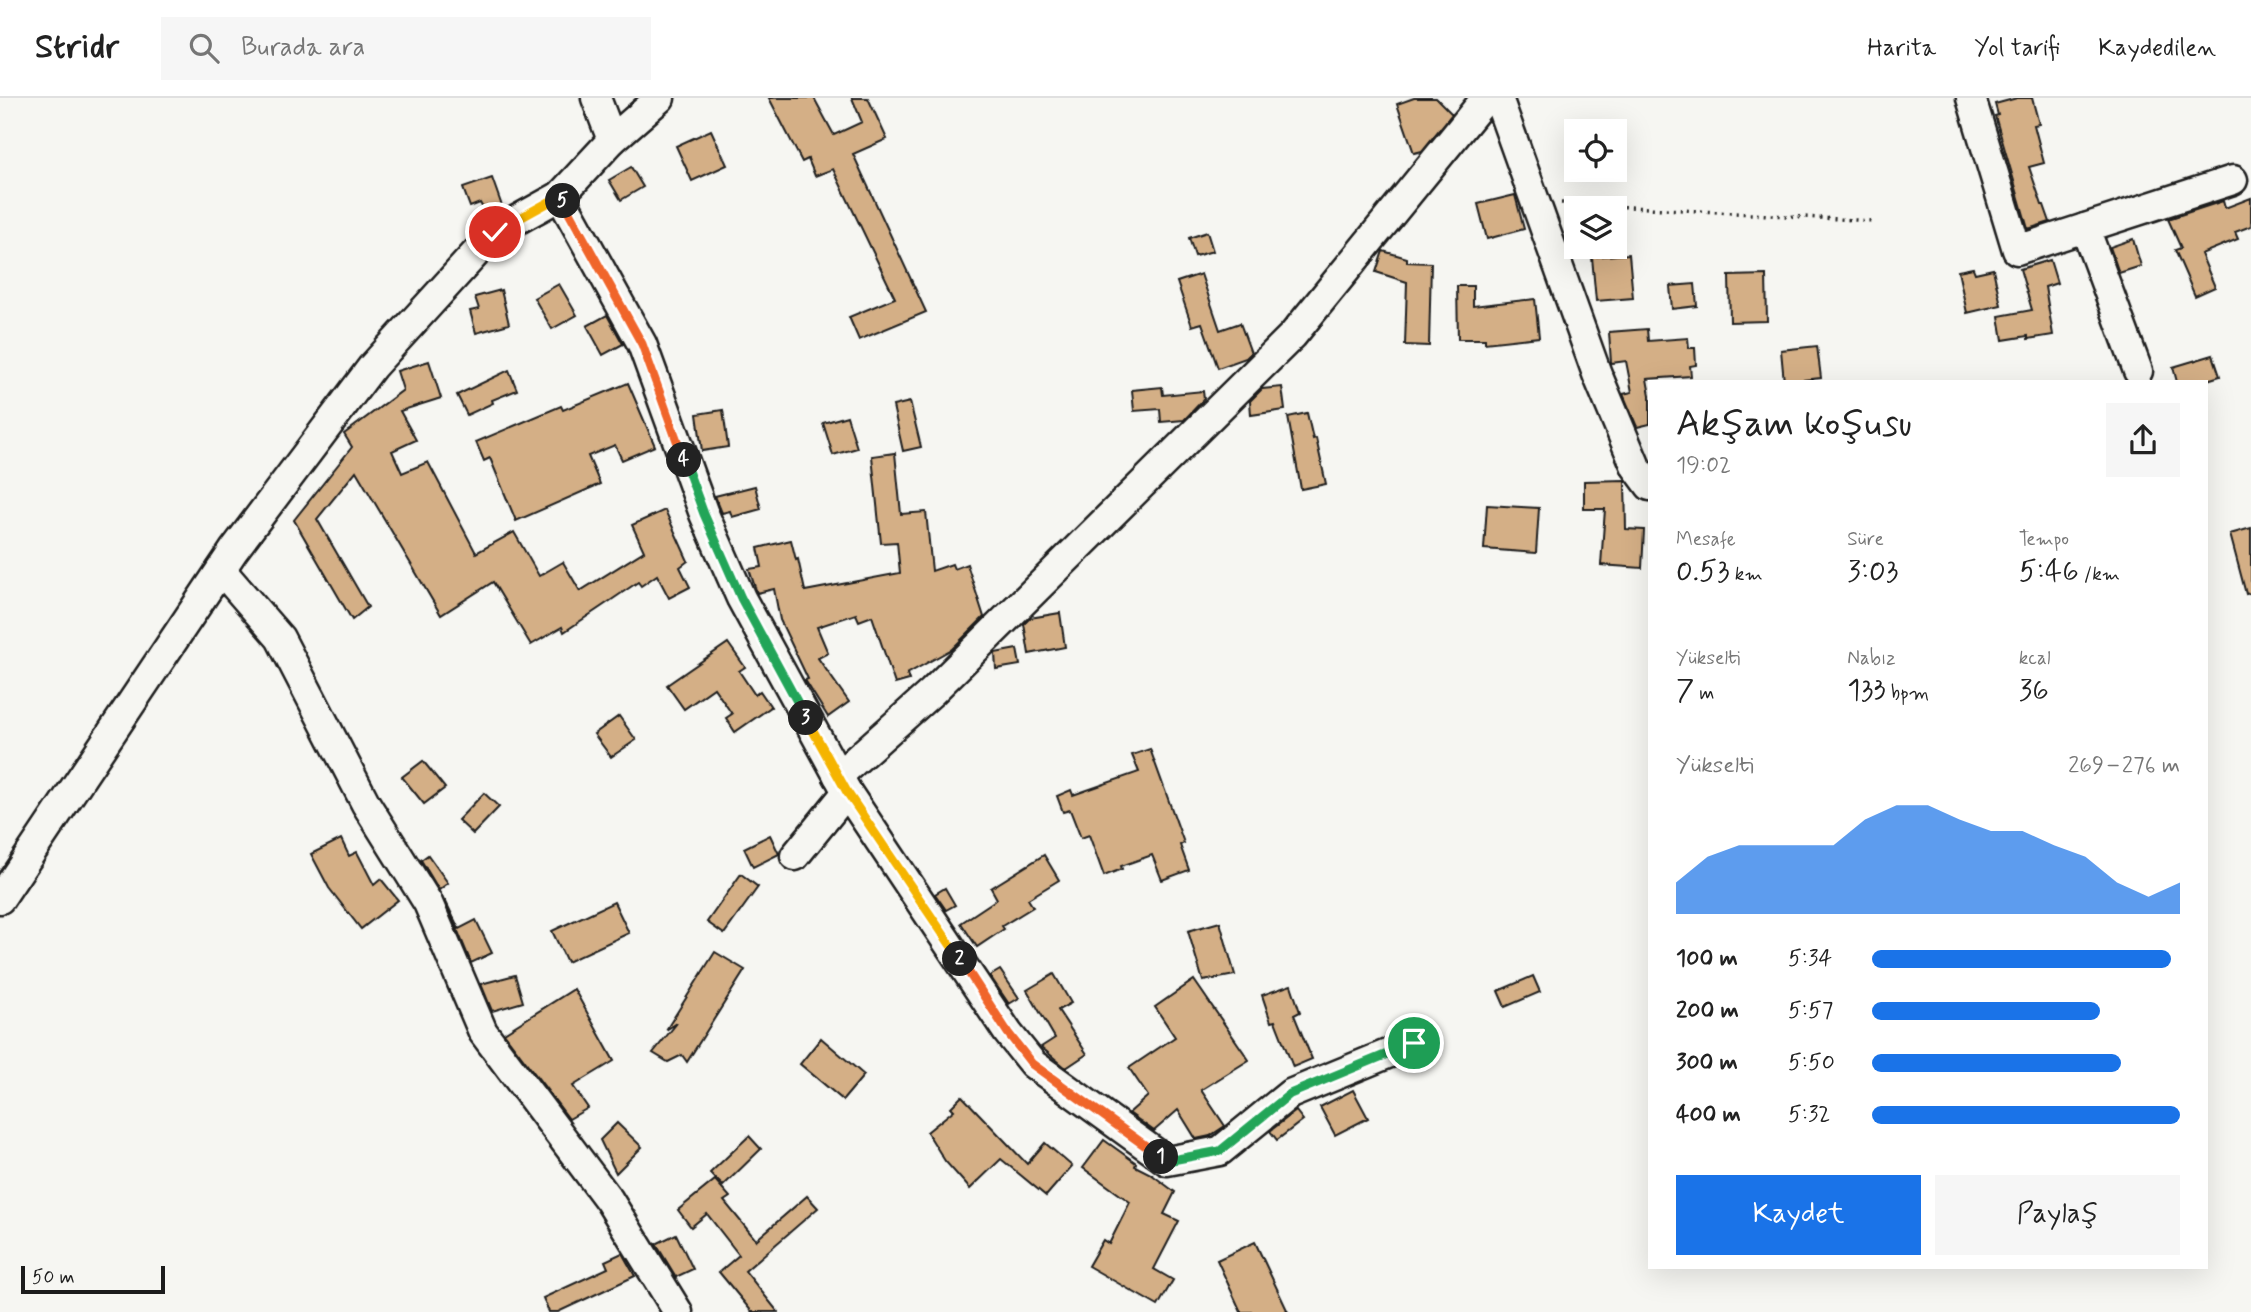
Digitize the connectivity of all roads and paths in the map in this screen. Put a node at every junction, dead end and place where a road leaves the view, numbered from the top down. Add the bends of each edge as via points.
1 (596, 98) edge
2 (660, 98) edge
3 (1486, 98) edge
4 (1498, 98) edge
5 (1971, 98) edge
6 (612, 140) junction
7 (2233, 180) dead end
8 (560, 196) junction
9 (1535, 202) junction
10 (1873, 221) dead end
11 (2085, 228) junction
12 (2138, 371) dead end
13 (1648, 483) edge
14 (221, 570) junction
15 (843, 784) junction
16 (795, 856) dead end
17 (0, 899) edge
18 (1414, 1043) dead end
19 (678, 1312) edge

1 - 6 street
2 - 6 street
3 - 15 street via 1293,335
4 - 9 street
5 - 11 street via 2017,250
6 - 8 street
7 - 11 street
8 - 14 street via 495,232 372,367
8 - 15 street via 642,344 704,514 741,598
9 - 10 path
9 - 13 street via 1597,374 1636,467
11 - 12 street
14 - 17 street
14 - 19 street via 280,638 366,804 428,903 483,1032 609,1200
15 - 16 street
15 - 18 street via 1032,1064 1167,1161 1220,1151 1290,1094

